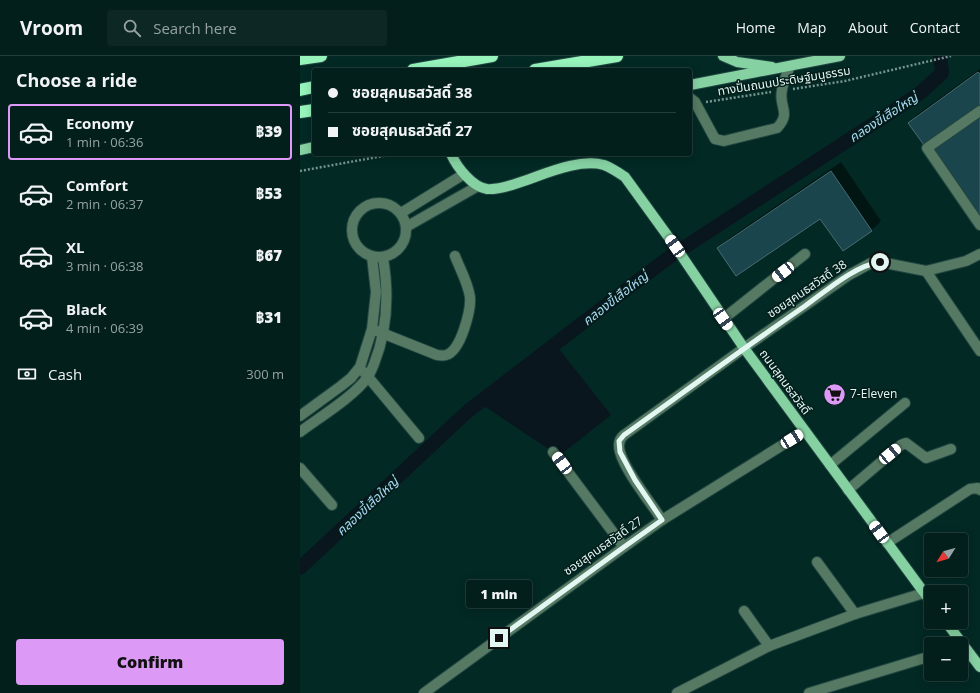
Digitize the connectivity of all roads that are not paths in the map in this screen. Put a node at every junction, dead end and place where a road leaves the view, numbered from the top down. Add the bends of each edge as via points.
1 (322, 56) edge
2 (492, 56) edge
3 (617, 56) edge
4 (724, 56) edge
5 (840, 56) edge
6 (300, 59) edge
7 (790, 66) junction
8 (424, 68) edge
9 (547, 68) edge
10 (780, 68) junction
11 (692, 85) edge
12 (312, 87) edge
13 (300, 90) edge
14 (693, 101) edge
15 (312, 110) edge
16 (980, 111) edge
17 (300, 112) edge
18 (312, 147) edge
19 (300, 150) edge
20 (452, 156) edge
21 (464, 174) junction
22 (478, 186) junction
23 (401, 213) junction
24 (980, 225) edge
25 (406, 227) junction
26 (805, 254) dead end
27 (980, 254) edge
28 (454, 256) dead end
29 (372, 257) junction
30 (383, 258) junction
31 (926, 271) junction
32 (723, 319) junction
33 (372, 329) junction
34 (383, 334) junction
35 (744, 348) junction
36 (980, 350) edge
37 (360, 367) junction
38 (369, 377) junction
39 (905, 403) dead end
40 (300, 416) edge
41 (805, 431) junction
42 (300, 432) edge
43 (419, 438) dead end
44 (951, 449) dead end
45 (553, 452) dead end
46 (830, 465) junction
47 (300, 468) edge
48 (848, 490) junction
49 (980, 490) edge
50 (332, 505) dead end
51 (662, 520) junction
52 (887, 542) junction
53 (624, 547) junction
54 (817, 562) dead end
55 (924, 592) joint
56 (744, 611) dead end
57 (855, 614) junction
58 (769, 646) junction
59 (968, 653) edge
60 (924, 658) edge
61 (980, 667) edge
62 (424, 693) edge
63 (678, 693) edge
64 (810, 693) edge

1 - 6 highway
2 - 8 highway
3 - 9 highway
4 - 10 main road via 737,62
5 - 7 main road
7 - 10 main road
7 - 14 street via 781,91 785,114 783,122 777,128 724,141 715,139
10 - 11 main road
12 - 13 highway
15 - 17 highway
16 - 24 street via 927,148
18 - 19 main road
20 - 21 main road
21 - 22 main road
21 - 23 street
22 - 25 street
22 - 32 main road, ถนนสุคนธสวัสดิ์ via 487,189 508,186 576,165 604,166 616,171 625,177 675,246
23 - 25 street
23 - 29 street via 391,205 378,202 365,206 356,215 351,227 353,240 360,251
25 - 30 street via 404,242 395,253
26 - 32 street
27 - 31 street, ซอยสุคนธสวัสดิ์ 38 via 966,261
28 - 34 street via 470,297 464,329 454,350 446,355 437,355
29 - 30 street
29 - 33 street via 376,292
30 - 34 street via 386,295
31 - 35 street, ซอยสุคนธสวัสดิ์ 38 via 880,262 871,263 849,275
31 - 36 street
32 - 35 main road, ถนนสุคนธสวัสดิ์
33 - 34 street
33 - 37 street
34 - 38 street
35 - 41 main road, ถนนสุคนธสวัสดิ์
35 - 51 street, ซอยสุคนธสวัสดิ์ 38 via 619,441 620,452 626,466
37 - 38 street
37 - 40 street via 351,378
38 - 42 street via 349,396
38 - 43 street
39 - 46 street
41 - 46 main road, ถนนสุคนธสวัสดิ์
41 - 51 street, ซอยสุคนธสวัสดิ์ 27
44 - 48 street via 926,458 906,443 900,445
45 - 53 street
46 - 48 main road, ถนนสุคนธสวัสดิ์
47 - 50 street
48 - 52 main road, ถนนสุคนธสวัสดิ์
49 - 52 street via 970,489
51 - 53 street, ซอยสุคนธสวัสดิ์ 27
52 - 55 main road, ถนนสุคนธสวัสดิ์
53 - 62 street, ซอยสุคนธสวัสดิ์ 27
54 - 57 street
55 - 57 street
56 - 58 street
57 - 58 street
58 - 63 street
59 - 61 main road
60 - 64 street

